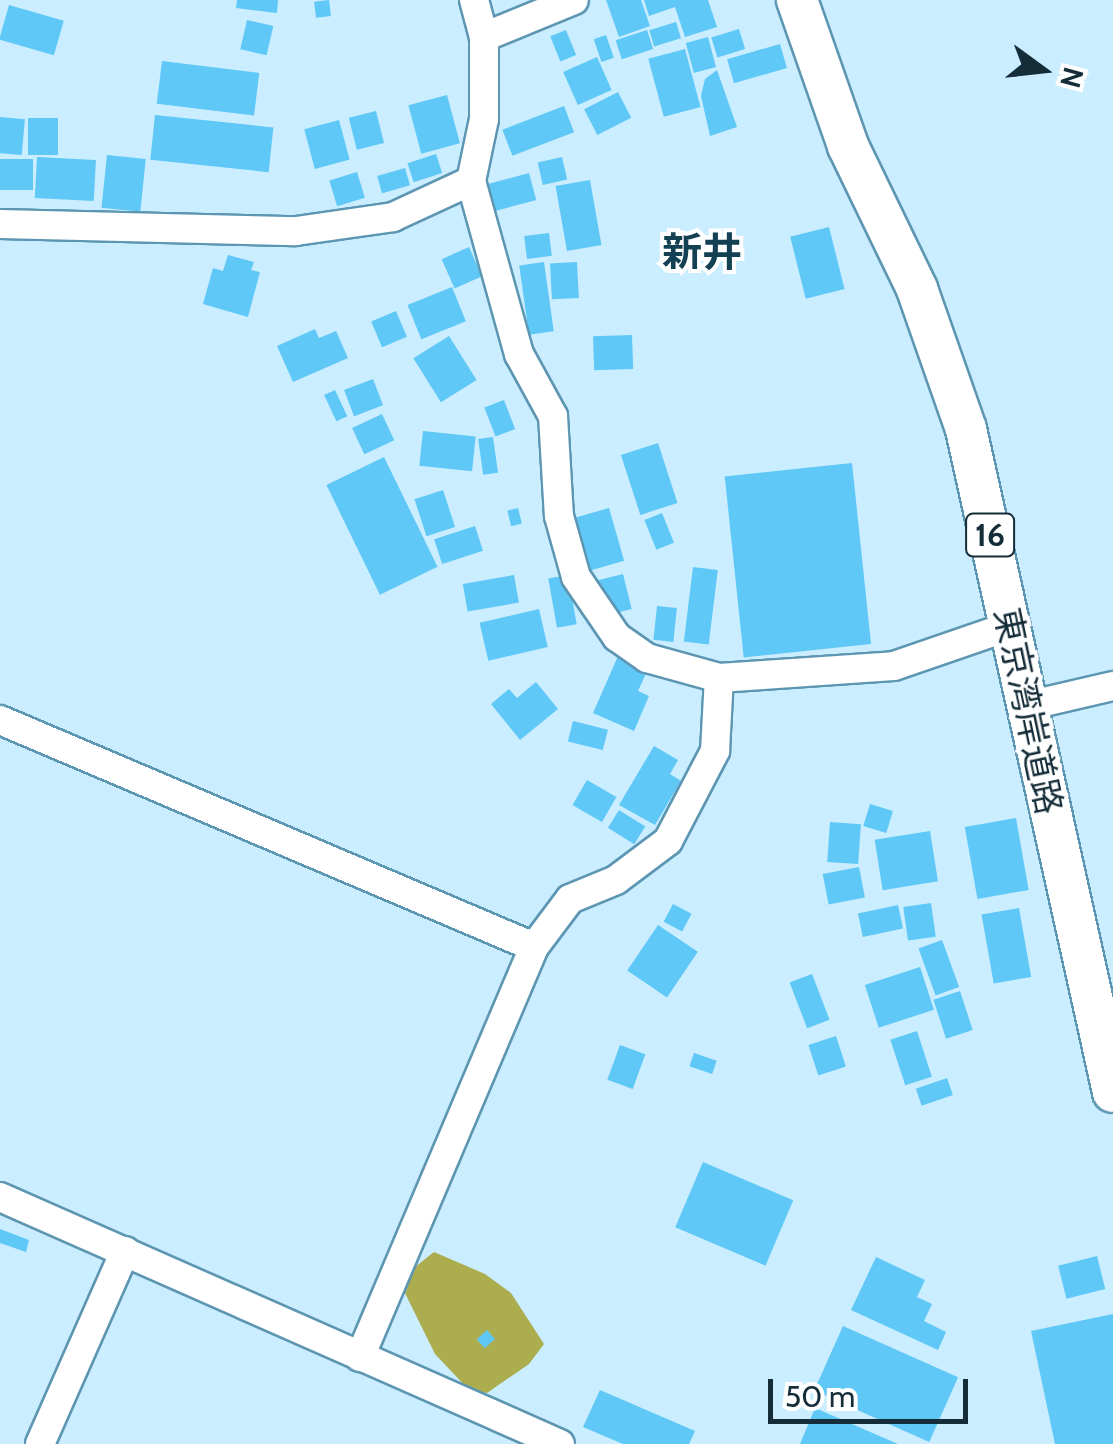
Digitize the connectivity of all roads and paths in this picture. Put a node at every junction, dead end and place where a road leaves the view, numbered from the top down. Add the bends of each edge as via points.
1 (474, 0) edge
2 (574, 0) edge
3 (797, 0) edge
4 (484, 38) junction
5 (471, 181) junction
6 (0, 224) edge
7 (1010, 626) junction
8 (719, 678) junction
9 (1113, 686) edge
10 (1027, 706) junction
11 (0, 720) edge
12 (534, 947) junction
13 (1113, 1092) edge
14 (0, 1197) edge
15 (125, 1251) junction
16 (360, 1357) junction
17 (40, 1444) edge
18 (560, 1444) edge

1 - 4 street
2 - 4 street
3 - 7 highway, 東京湾岸道路 / 16 via 848,146 944,359
4 - 5 street via 484,119
5 - 6 street via 392,217 296,231
5 - 8 street via 520,354 552,416 559,516 576,577 617,637 647,658
7 - 8 street via 894,666
7 - 10 highway, 東京湾岸道路 / 16
8 - 12 street via 716,752 668,840 616,880 570,900
9 - 10 street
10 - 13 highway, 東京湾岸道路 / 16
11 - 12 street
12 - 16 street
14 - 15 street
15 - 16 street
15 - 17 street
16 - 18 street

